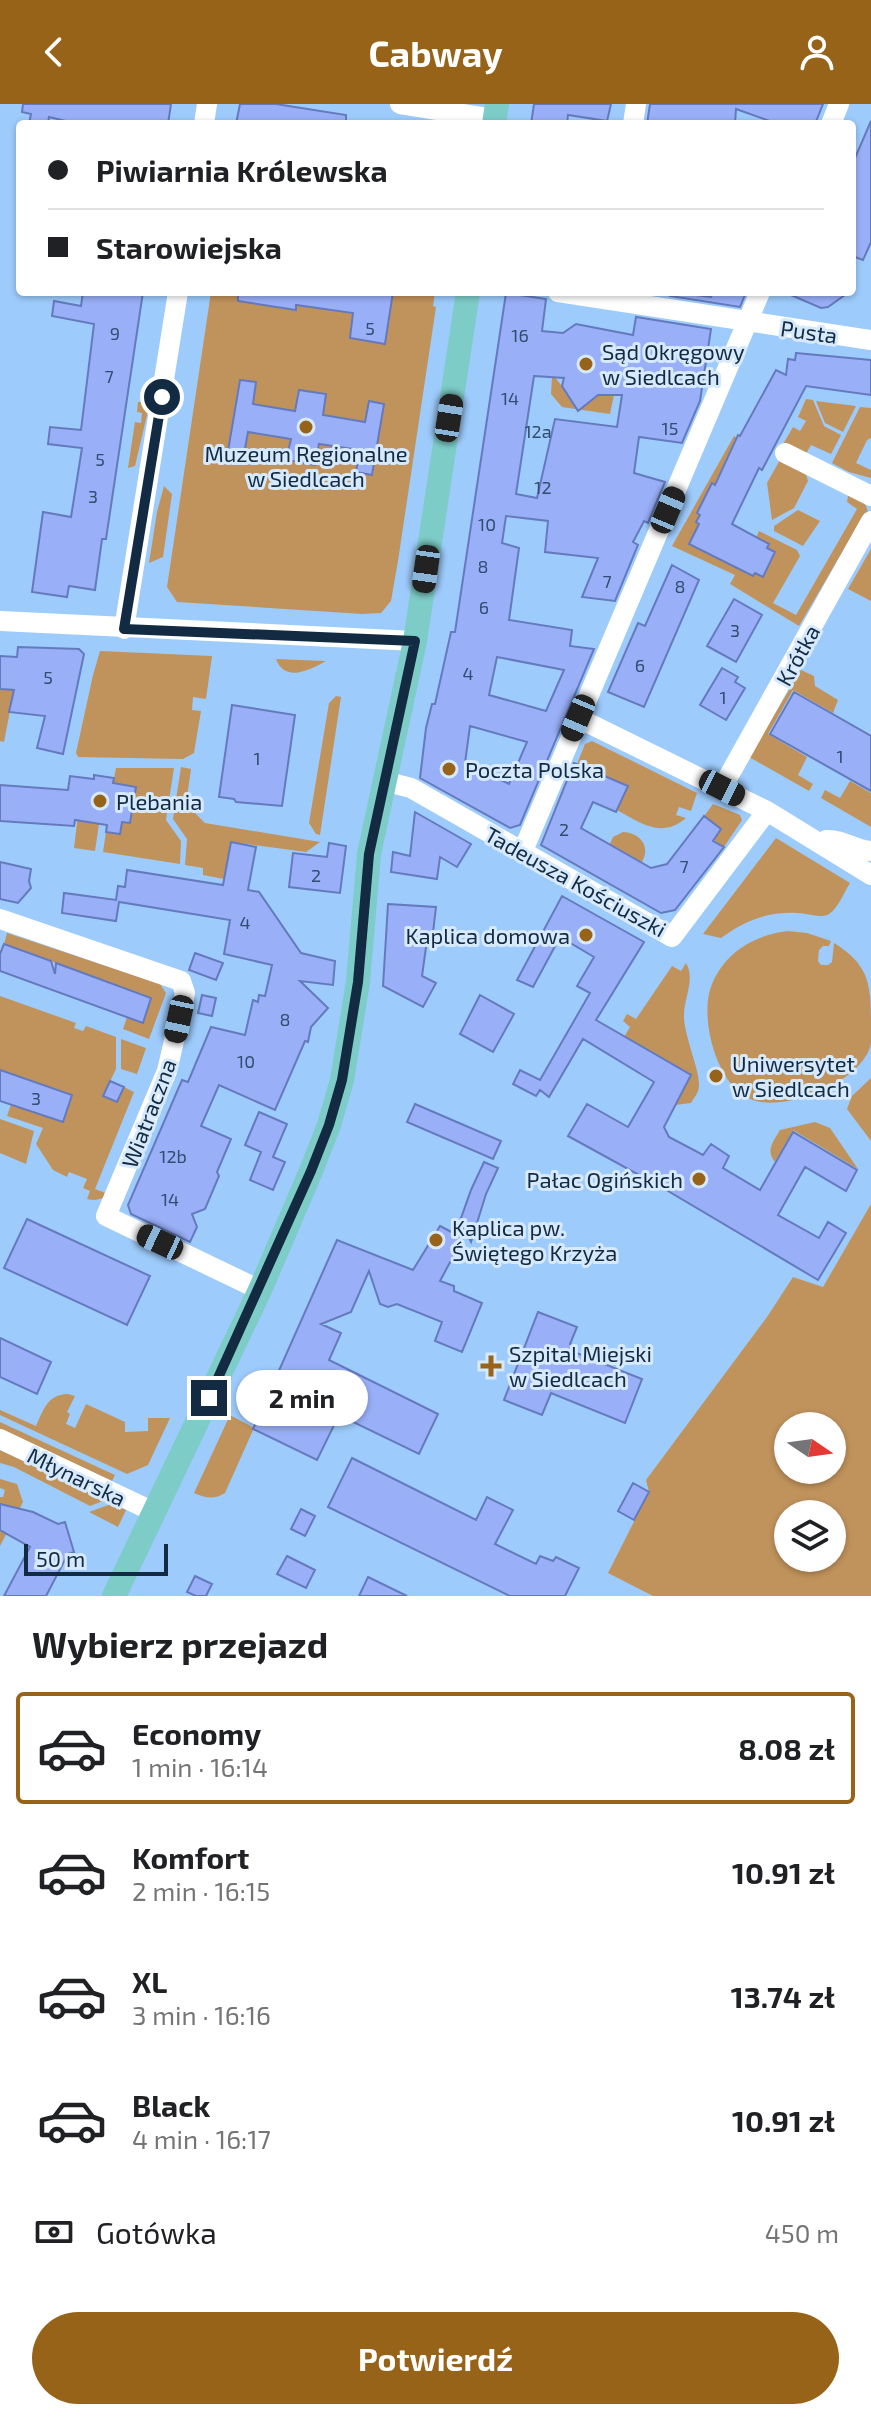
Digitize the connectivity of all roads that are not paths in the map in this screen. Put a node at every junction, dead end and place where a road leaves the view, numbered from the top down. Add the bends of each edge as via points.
1 (400, 104) edge
2 (495, 116) edge
3 (177, 296) edge
4 (467, 296) edge
5 (583, 296) edge
6 (758, 296) edge
7 (748, 322) junction
8 (871, 340) edge
9 (785, 453) dead end
10 (871, 496) edge
11 (871, 521) edge
12 (0, 621) edge
13 (124, 629) junction
14 (415, 641) junction
15 (578, 718) junction
16 (384, 781) junction
17 (722, 788) junction
18 (767, 811) junction
19 (814, 840) junction
20 (871, 851) edge
21 (522, 853) junction
22 (871, 875) edge
23 (0, 919) edge
24 (260, 1290) junction
25 (0, 1439) edge
26 (154, 1512) junction
27 (114, 1596) edge

1 - 2 street
3 - 13 street
4 - 14 main road
5 - 7 street, Pusta
6 - 7 street
7 - 8 street, Pusta
7 - 15 street
9 - 10 street
11 - 17 street, Krótka
12 - 13 street
13 - 14 street
14 - 16 main road
15 - 17 street
15 - 21 street
16 - 21 street, Tadeusza Kościuszki via 411,788
16 - 24 main road via 369,854 358,982 342,1080 329,1125
17 - 18 street
18 - 19 street
18 - 21 street, Tadeusza Kościuszki via 672,937
19 - 20 street via 839,839
19 - 22 street
23 - 24 street, Wiatraczna via 181,981 185,993 167,1071 106,1216
24 - 26 main road
25 - 26 street, Młynarska
26 - 27 main road

